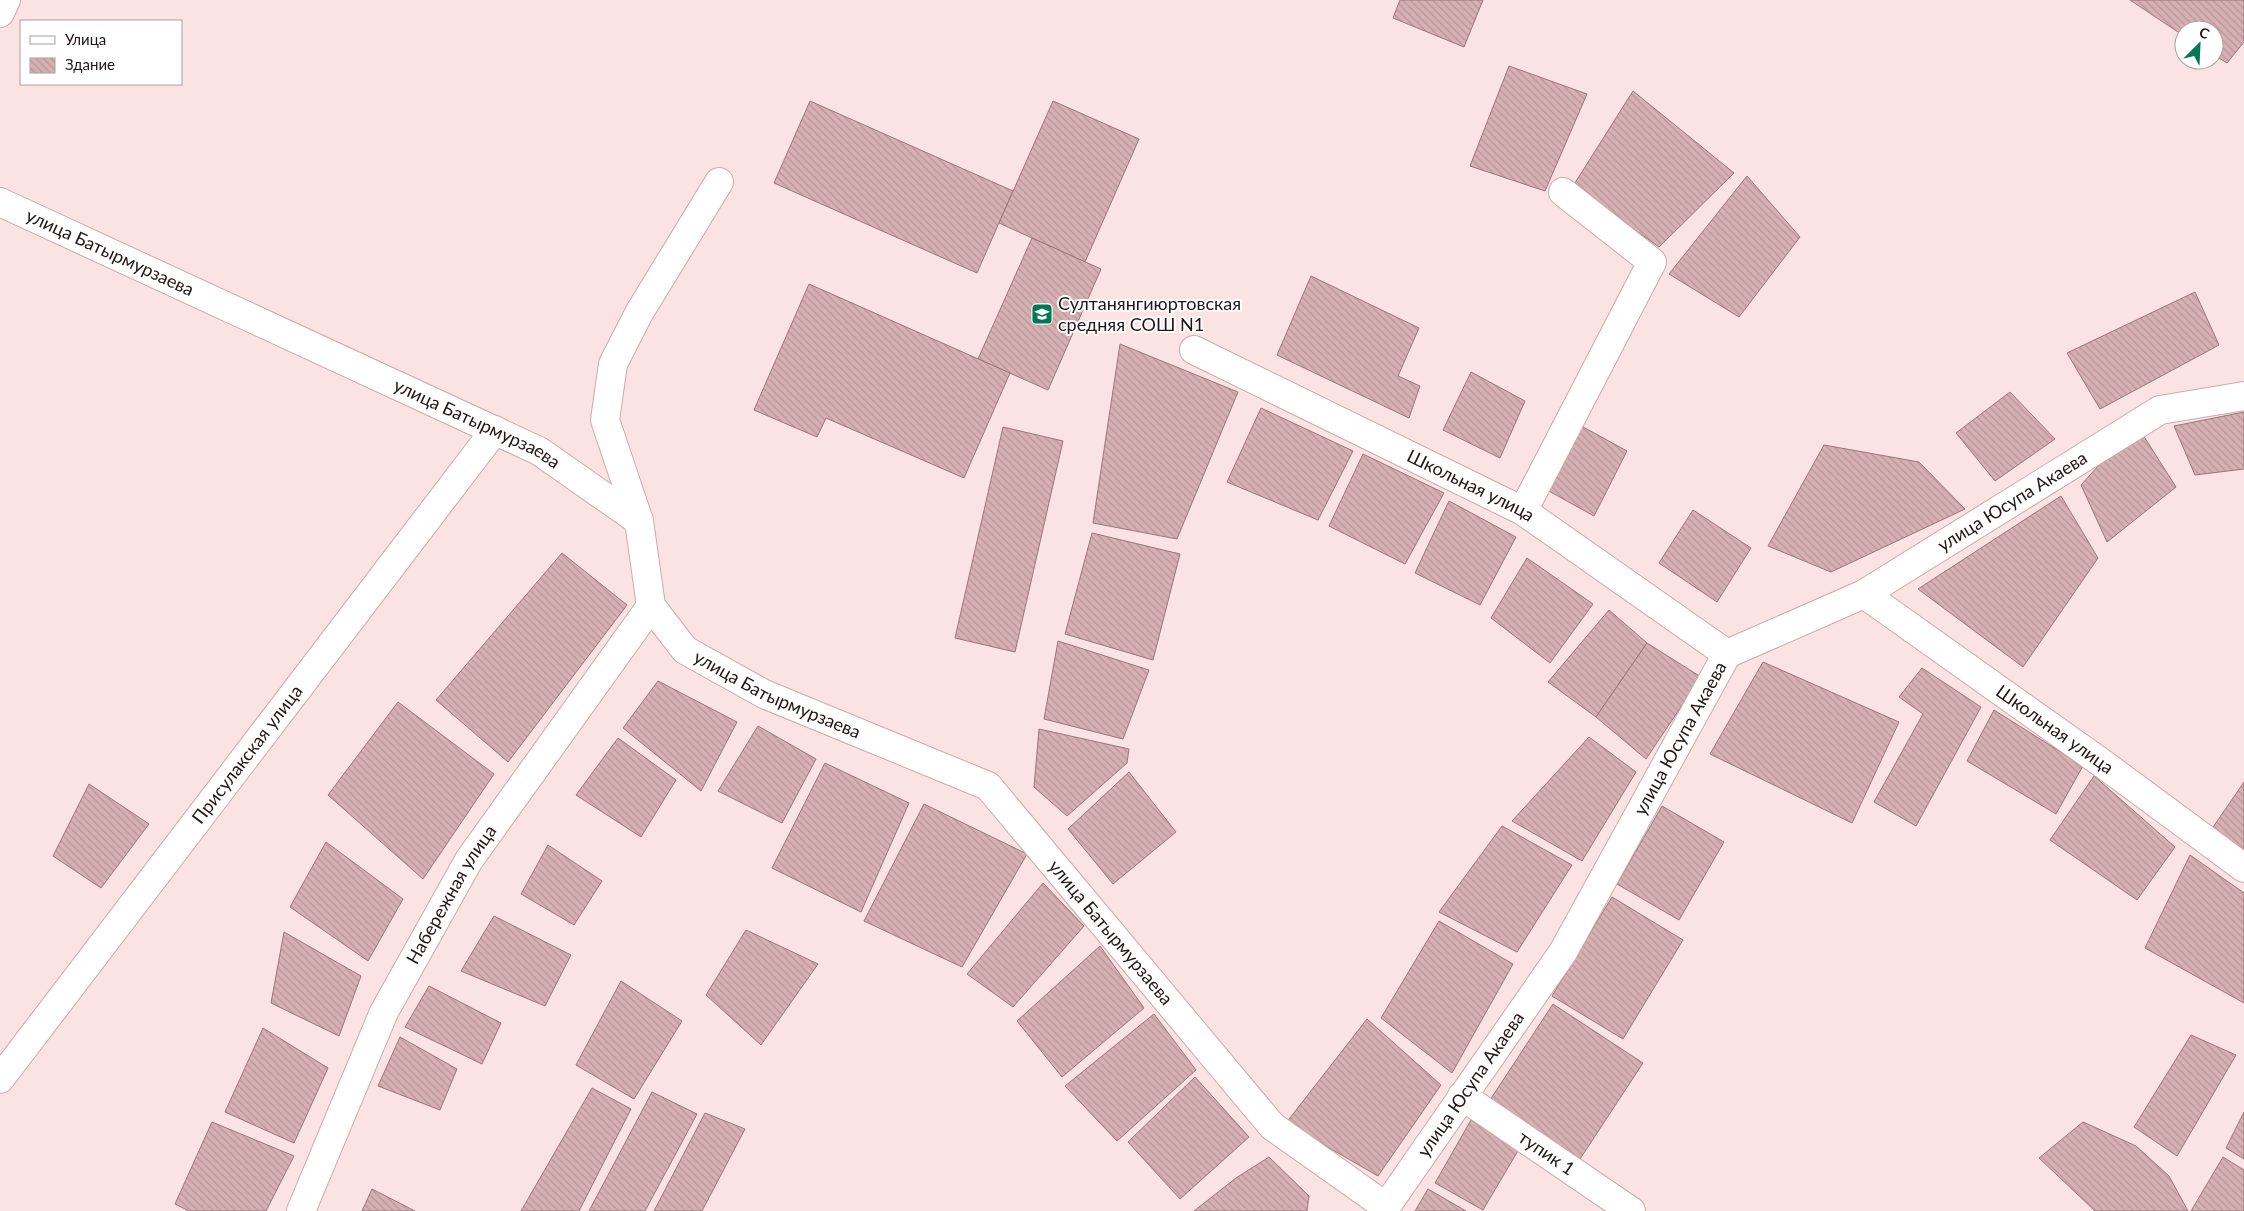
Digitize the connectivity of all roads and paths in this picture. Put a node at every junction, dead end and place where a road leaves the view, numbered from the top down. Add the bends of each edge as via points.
1 (6, 0) edge
2 (0, 13) edge
3 (719, 182) dead end
4 (1563, 192) dead end
5 (0, 202) edge
6 (1194, 350) dead end
7 (2244, 396) edge
8 (495, 430) junction
9 (1523, 511) junction
10 (639, 521) junction
11 (1864, 594) junction
12 (652, 606) junction
13 (1727, 654) junction
14 (2244, 868) edge
15 (0, 1079) edge
16 (1462, 1096) junction
17 (1384, 1209) edge
18 (301, 1211) edge
19 (1631, 1211) edge

1 - 2 street
3 - 10 street via 638,313 613,364 605,420
4 - 9 street via 1652,262
5 - 8 street, улица Батырмурзаева
6 - 9 street, Школьная улица
7 - 11 street, улица Юсупа Акаева via 2160,410
8 - 10 street, улица Батырмурзаева via 539,451
8 - 15 street, Присулакская улица
9 - 13 street, Школьная улица
10 - 12 street, улица Батырмурзаева
11 - 13 street, улица Юсупа Акаева
11 - 14 street, Школьная улица
12 - 17 street, улица Батырмурзаева via 685,650 764,694 988,786 1272,1126
12 - 18 street, Набережная улица via 469,860 384,1012
13 - 16 street, улица Юсупа Акаева via 1563,952
16 - 17 street, улица Юсупа Акаева
16 - 19 street, тупик 1

